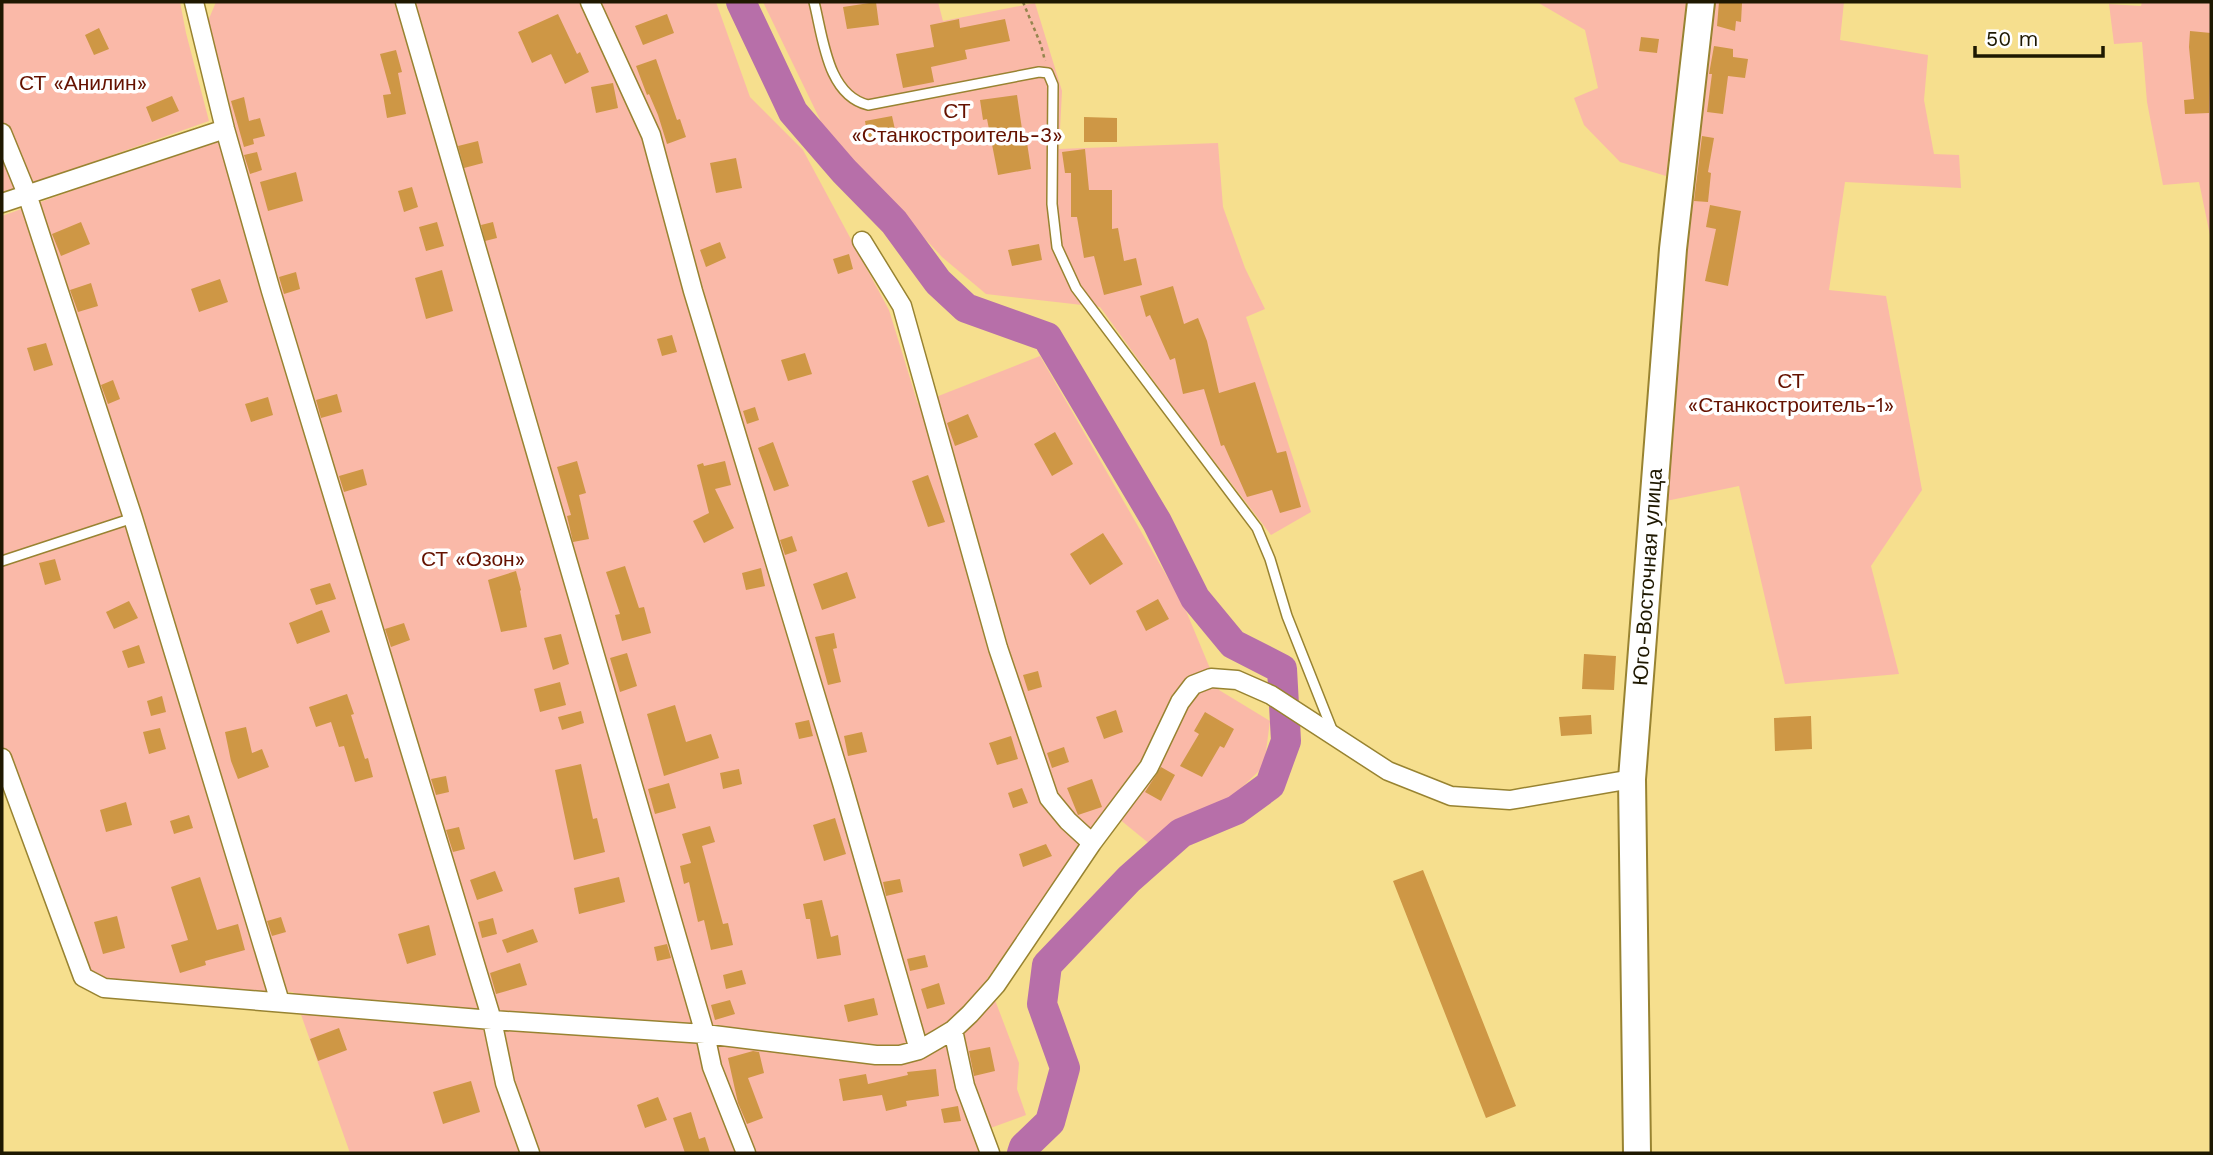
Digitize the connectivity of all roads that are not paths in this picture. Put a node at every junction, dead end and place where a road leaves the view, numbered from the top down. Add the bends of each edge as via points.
1 (194, 2) edge
2 (405, 2) edge
3 (590, 2) edge
4 (814, 2) edge
5 (1701, 2) edge
6 (225, 130) junction
7 (2, 133) edge
8 (27, 194) junction
9 (2, 203) edge
10 (862, 241) dead end
11 (133, 518) junction
12 (2, 561) edge
13 (1335, 737) junction
14 (2, 758) edge
15 (1632, 779) junction
16 (1092, 843) junction
17 (280, 1002) junction
18 (492, 1020) junction
19 (953, 1030) junction
20 (705, 1034) junction
21 (919, 1050) junction
22 (530, 1153) edge
23 (747, 1153) edge
24 (990, 1153) edge
25 (1637, 1153) edge

1 - 6 street
2 - 20 street
3 - 21 street via 651,135 693,291
4 - 13 lane via 833,74 855,102 869,105 1039,72 1048,74 1053,85 1052,204 1057,247 1076,288 1257,528
5 - 15 street, Юго-Восточная улица via 1673,249
6 - 8 street
6 - 18 street
7 - 8 street
8 - 9 street
8 - 11 street
10 - 16 street via 902,306 998,648 1049,798
11 - 12 lane
11 - 17 street
13 - 15 street via 1388,771 1451,796 1510,800
13 - 16 street via 1271,695 1237,680 1211,678 1193,685 1149,767
14 - 17 street via 83,977 104,988
15 - 25 street, Юго-Восточная улица
16 - 19 street via 996,985
17 - 18 street
18 - 20 street
18 - 22 street via 505,1083
19 - 21 street
19 - 24 street via 965,1086
20 - 21 street via 876,1055
20 - 23 street via 712,1067

